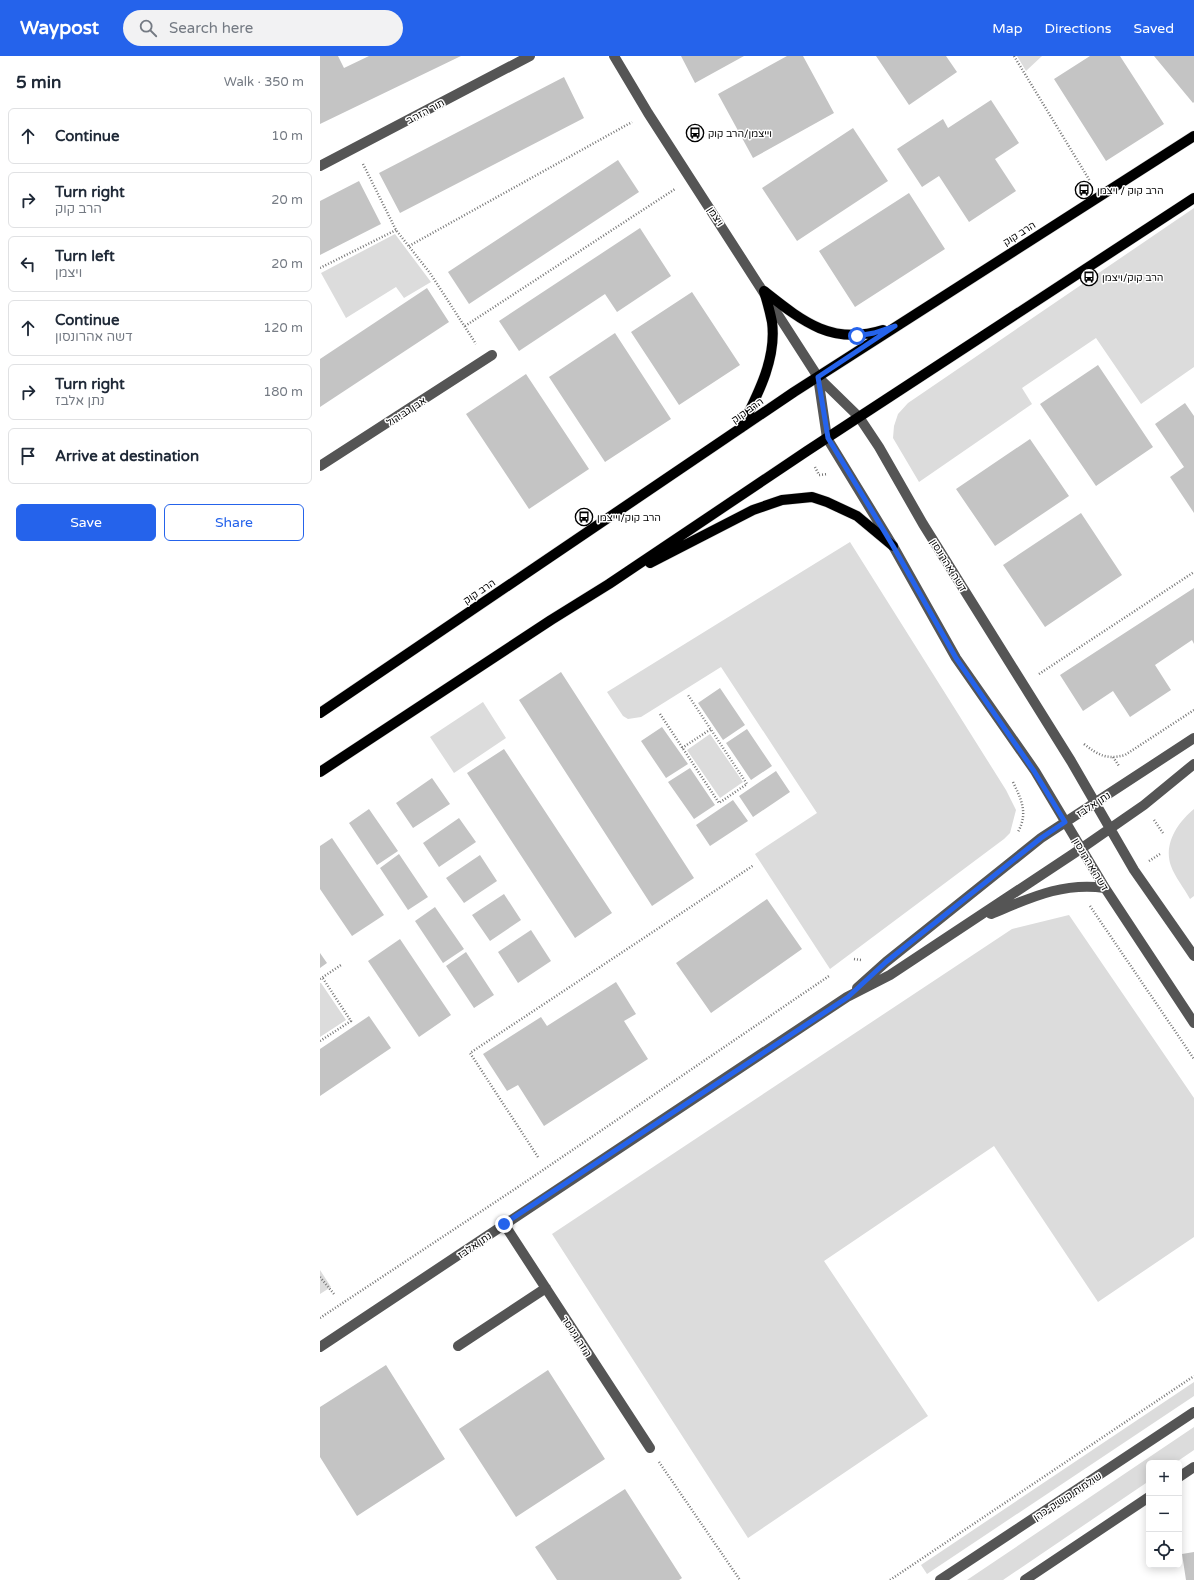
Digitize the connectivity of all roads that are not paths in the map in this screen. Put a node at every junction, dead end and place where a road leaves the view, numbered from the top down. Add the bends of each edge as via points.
1 (530, 56) edge
2 (614, 56) edge
3 (1194, 136) edge
4 (320, 166) edge
5 (1194, 198) edge
6 (764, 291) junction
7 (895, 326) junction
8 (489, 357) road end
9 (818, 377) junction
10 (859, 417) junction
11 (740, 429) junction
12 (828, 438) junction
13 (320, 466) edge
14 (893, 546) junction
15 (609, 584) junction
16 (320, 713) edge
17 (1194, 738) edge
18 (1194, 764) edge
19 (320, 772) edge
20 (1095, 803) junction
21 (1065, 822) junction
22 (1110, 829) junction
23 (1082, 848) junction
24 (1105, 888) junction
25 (967, 924) junction
26 (1194, 956) edge
27 (848, 997) junction
28 (1194, 1023) edge
29 (504, 1224) junction
30 (546, 1288) junction
31 (458, 1346) dead end
32 (320, 1347) edge
33 (1194, 1412) edge
34 (650, 1448) road end
35 (1194, 1466) edge
36 (1182, 1475) edge
37 (1146, 1499) edge
38 (940, 1580) edge
39 (1025, 1580) edge

1 - 4 street, תור הזהב
2 - 6 street, ויצמן via 648,113
3 - 7 main road, הרב קוק
5 - 10 main road
6 - 7 main road via 808,324 824,331 857,336
6 - 9 street, ויצמן
6 - 11 main road via 772,322 772,342 761,388
7 - 9 main road, הרב קוק
8 - 13 street, אבן גבירול
9 - 10 street, ויצמן
9 - 11 main road, הרב קוק
9 - 12 street, ויצמן
10 - 12 main road
10 - 20 street, דשה אהרונסון
11 - 16 main road, הרב קוק
12 - 14 street, דשה אהרונסון
12 - 15 main road
14 - 15 main road via 857,516 827,502 812,497 782,500 753,510
14 - 21 street, דשה אהרונסון via 956,658 1034,771
15 - 19 main road
17 - 20 street, נתן אלבז
18 - 22 street, נתן אלבז
20 - 21 street, נתן אלבז
20 - 22 street, דשה אהרונסון
21 - 23 street, דשה אהרונסון
21 - 27 street, נתן אלבז via 1041,838 886,962
22 - 23 street, נתן אלבז
22 - 26 street, דשה אהרונסון via 1134,870
23 - 24 street, דשה אהרונסון
23 - 25 street, נתן אלבז
24 - 25 street via 1081,886 1055,890 1031,897
24 - 28 street, דשה אהרונסון
25 - 27 street, נתן אלבז via 890,975
27 - 29 street, נתן אלבז
29 - 30 street, רוזה גינוסר
29 - 32 street, נתן אלבז
30 - 31 street
30 - 34 street, רוזה גינוסר
33 - 38 street, שולמית קישיק-כהן
35 - 36 street
37 - 39 street

